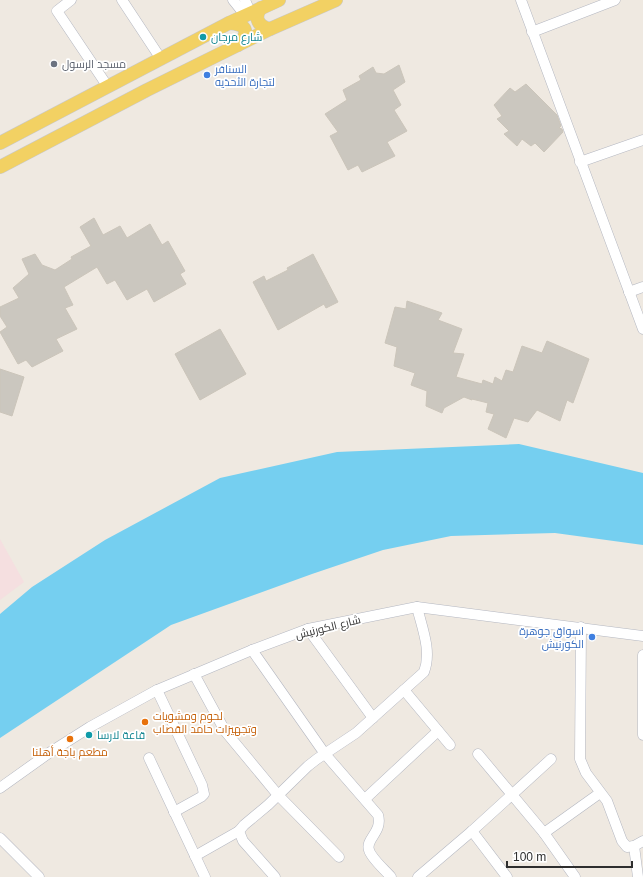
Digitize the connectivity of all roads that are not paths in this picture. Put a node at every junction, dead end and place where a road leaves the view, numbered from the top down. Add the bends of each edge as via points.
1 (71, 0) edge
2 (122, 0) edge
3 (233, 0) edge
4 (245, 0) edge
5 (279, 0) edge
6 (336, 0) edge
7 (521, 0) edge
8 (616, 0) edge
9 (252, 12) junction
10 (229, 23) junction
11 (270, 29) junction
12 (532, 32) junction
13 (238, 45) junction
14 (161, 59) junction
15 (108, 87) junction
16 (643, 140) edge
17 (0, 143) edge
18 (580, 162) junction
19 (0, 167) edge
20 (643, 287) edge
21 (629, 292) junction
22 (643, 330) edge
23 (417, 607) junction
24 (581, 627) junction
25 (308, 629) junction
26 (643, 636) edge
27 (252, 650) junction
28 (643, 655) edge
29 (194, 674) junction
30 (157, 690) junction
31 (404, 690) junction
32 (373, 718) junction
33 (438, 731) junction
34 (643, 734) edge
35 (450, 745) dead end
36 (325, 754) junction
37 (478, 754) dead end
38 (149, 758) dead end
39 (551, 759) dead end
40 (0, 788) edge
41 (600, 793) junction
42 (278, 795) junction
43 (512, 795) junction
44 (365, 799) junction
45 (174, 812) junction
46 (239, 831) junction
47 (472, 831) junction
48 (544, 833) junction
49 (0, 838) edge
50 (639, 843) edge
51 (195, 856) junction
52 (339, 857) dead end
53 (39, 877) edge
54 (205, 877) edge
55 (275, 877) edge
56 (391, 877) edge
57 (418, 877) edge
58 (508, 877) edge
59 (575, 877) edge
60 (638, 877) edge

1 - 15 street via 56,11
2 - 14 street
3 - 9 street
4 - 9 street
5 - 9 main road
6 - 11 main road
7 - 12 street
8 - 12 street
9 - 10 main road
9 - 11 main road via 257,14 258,22 262,26
10 - 13 main road via 241,24 245,28 246,34
10 - 14 main road
11 - 13 main road
12 - 18 street
13 - 19 main road
14 - 15 main road
15 - 17 main road
16 - 18 street
18 - 21 street
20 - 21 street
21 - 22 street
23 - 24 street, شارع الكورنيش
23 - 25 street, شارع الكورنيش
23 - 31 street via 428,650 428,663 424,672
24 - 26 street, شارع الكورنيش
24 - 41 street via 580,759
25 - 27 street, شارع الكورنيش
25 - 32 street
27 - 29 street, شارع الكورنيش
27 - 36 street
28 - 34 street
29 - 30 street, شارع الكورنيش
29 - 42 street via 226,731
30 - 40 street, شارع الكورنيش via 90,727
30 - 45 street via 204,794
31 - 32 street
31 - 33 street
32 - 36 street via 356,734
33 - 35 street
33 - 44 street
36 - 42 street
36 - 44 street
37 - 43 street
38 - 45 street
39 - 43 street
41 - 48 street
41 - 50 street via 607,801 622,841 627,847
42 - 46 street
42 - 52 street
43 - 47 street
43 - 48 street
44 - 56 street via 380,821 368,849
45 - 51 street
46 - 51 street
46 - 55 street via 243,842
47 - 57 street
47 - 58 street
48 - 59 street
49 - 53 street
50 - 60 street
51 - 54 street

